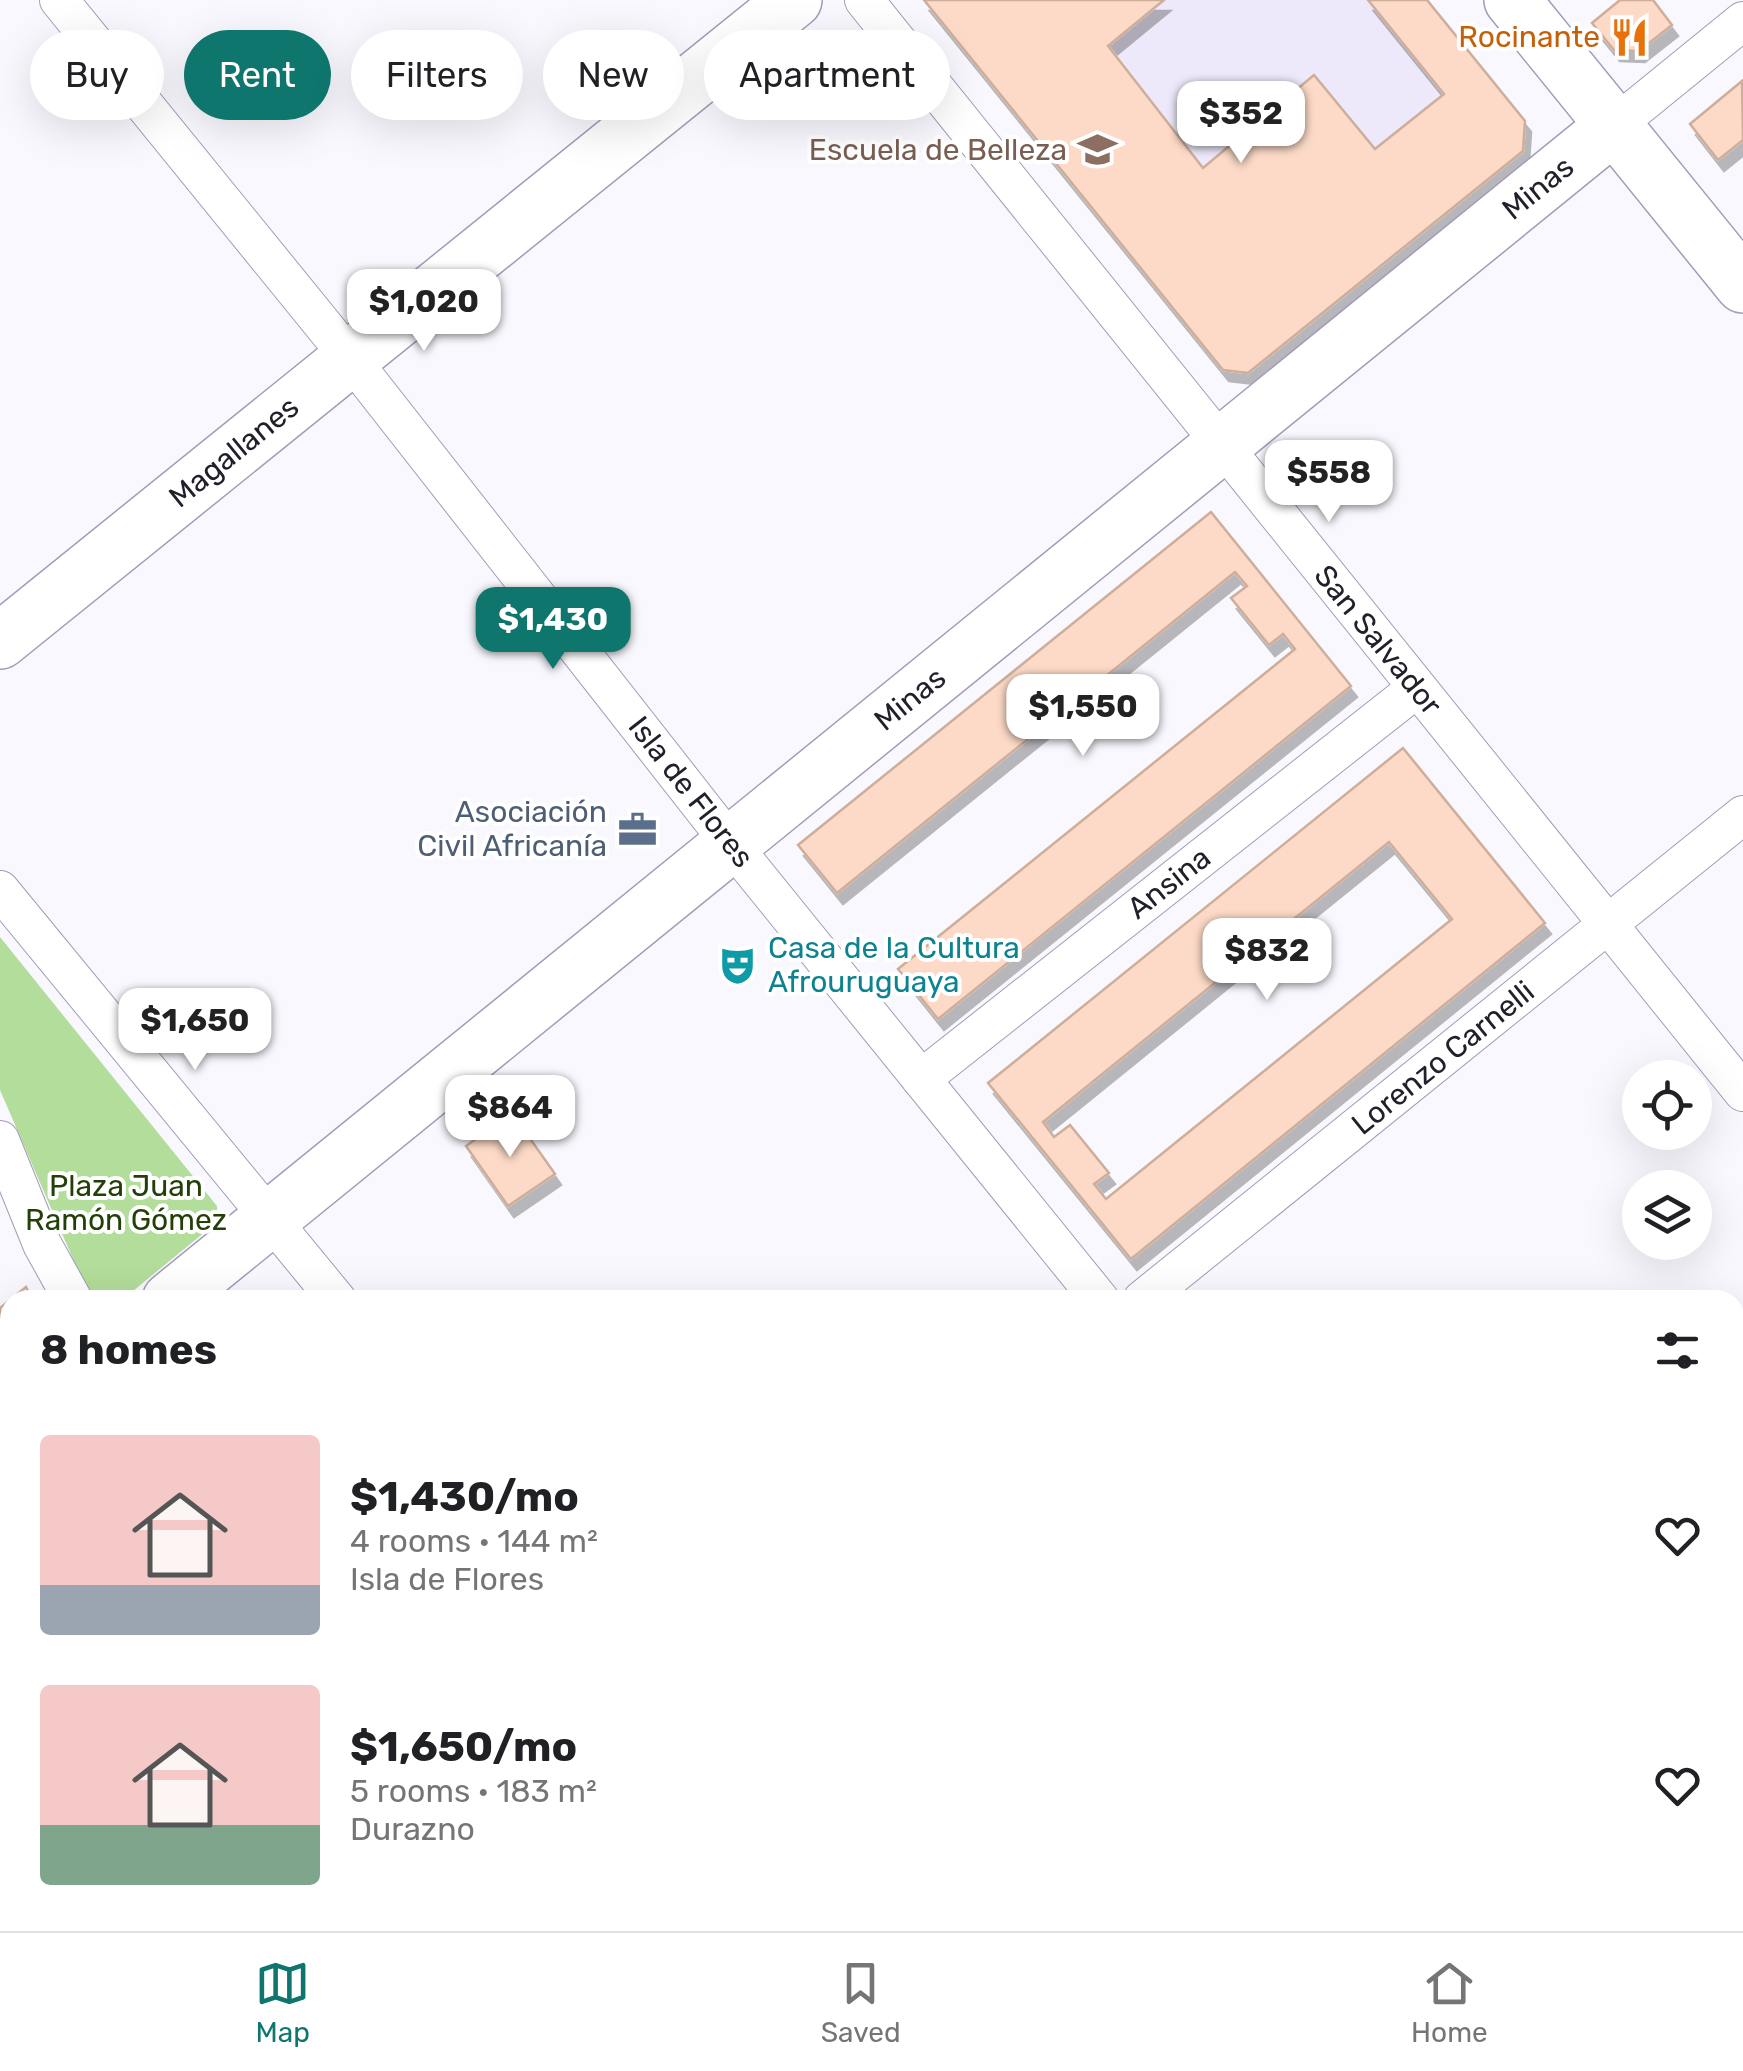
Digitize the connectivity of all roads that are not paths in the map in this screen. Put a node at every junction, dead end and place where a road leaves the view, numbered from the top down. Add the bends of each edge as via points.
1 (59, 0) edge
2 (794, 0) edge
3 (864, 0) edge
4 (1512, 0) edge
5 (1743, 21) edge
6 (1614, 126) junction
7 (1743, 285) edge
8 (350, 358) junction
9 (1222, 445) junction
10 (0, 641) edge
11 (1418, 688) junction
12 (1743, 815) edge
13 (731, 844) junction
14 (0, 890) edge
15 (1608, 924) junction
16 (921, 1079) junction
17 (1743, 1092) edge
18 (0, 1140) edge
19 (270, 1218) junction
20 (67, 1290) edge
21 (182, 1290) edge
22 (329, 1290) edge
23 (1092, 1290) edge
24 (1154, 1290) edge

1 - 8 street, Isla de Flores
2 - 8 street, Magallanes
3 - 9 street, San Salvador
4 - 6 street
5 - 6 street, Minas
6 - 7 street
6 - 9 street, Minas
8 - 10 street, Magallanes
8 - 13 street, Isla de Flores
9 - 11 street, San Salvador
9 - 13 street, Minas
11 - 15 street, San Salvador
11 - 16 street, Ansina
12 - 15 street, Lorenzo Carnelli
13 - 16 street, Isla de Flores
13 - 19 street, Minas
14 - 19 street
15 - 17 street, San Salvador
15 - 24 street, Lorenzo Carnelli
16 - 23 street, Isla de Flores
18 - 20 street
19 - 21 street, Minas
19 - 22 street

